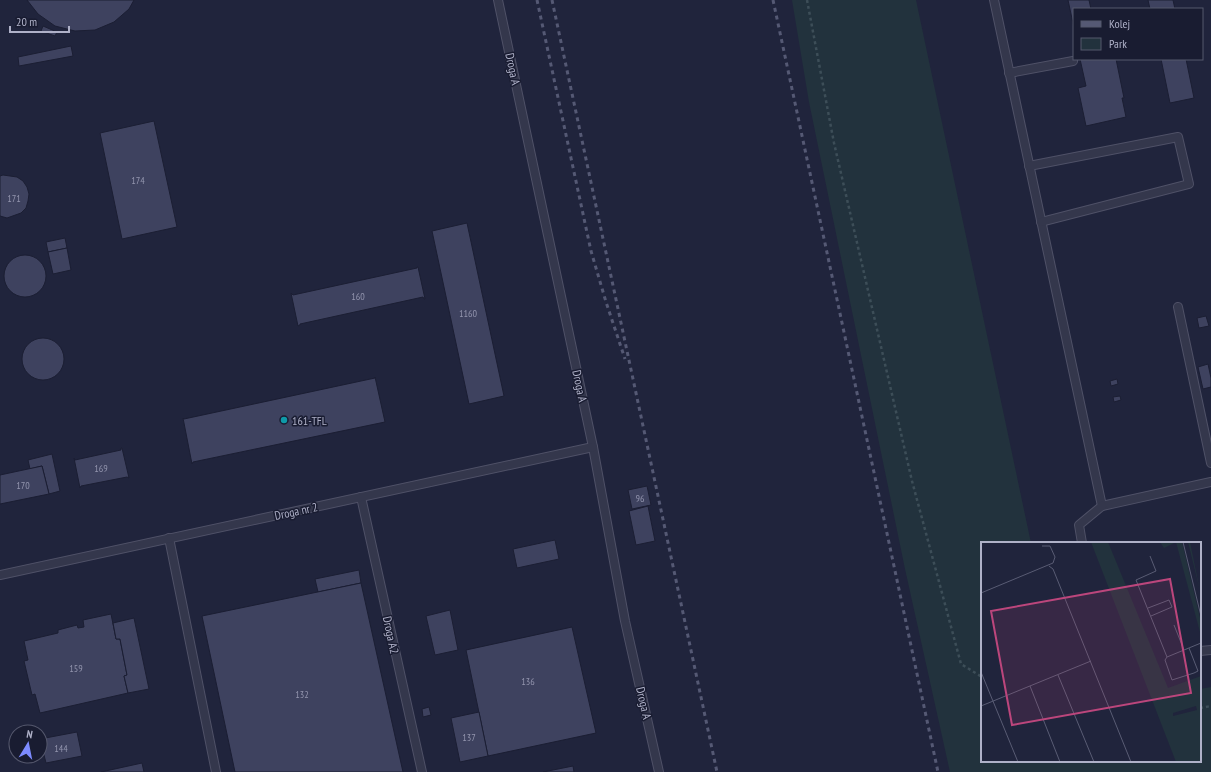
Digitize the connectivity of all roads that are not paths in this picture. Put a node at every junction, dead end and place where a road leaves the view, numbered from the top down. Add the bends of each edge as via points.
1 (498, 0) edge
2 (994, 0) edge
3 (1073, 61) dead end
4 (1009, 73) junction
5 (1029, 166) junction
6 (1041, 222) junction
7 (1178, 307) dead end
8 (593, 448) junction
9 (1211, 463) edge
10 (1211, 482) edge
11 (361, 497) junction
12 (1102, 506) junction
13 (169, 538) junction
14 (1082, 542) edge
15 (0, 575) edge
16 (1211, 650) edge
17 (1201, 652) edge
18 (216, 772) edge
19 (422, 772) edge
20 (659, 772) edge

1 - 8 lane, Droga A
2 - 4 lane
3 - 4 lane
4 - 5 lane
5 - 6 lane
5 - 6 lane via 1178,137 1189,184
6 - 12 lane
7 - 9 lane
8 - 11 lane, Droga nr 2
8 - 20 lane, Droga A via 625,621
10 - 12 lane
11 - 13 lane, Droga nr 2
11 - 19 lane, Droga A2
12 - 14 lane via 1079,525
13 - 15 lane, Droga nr 2
13 - 18 lane
16 - 17 lane

